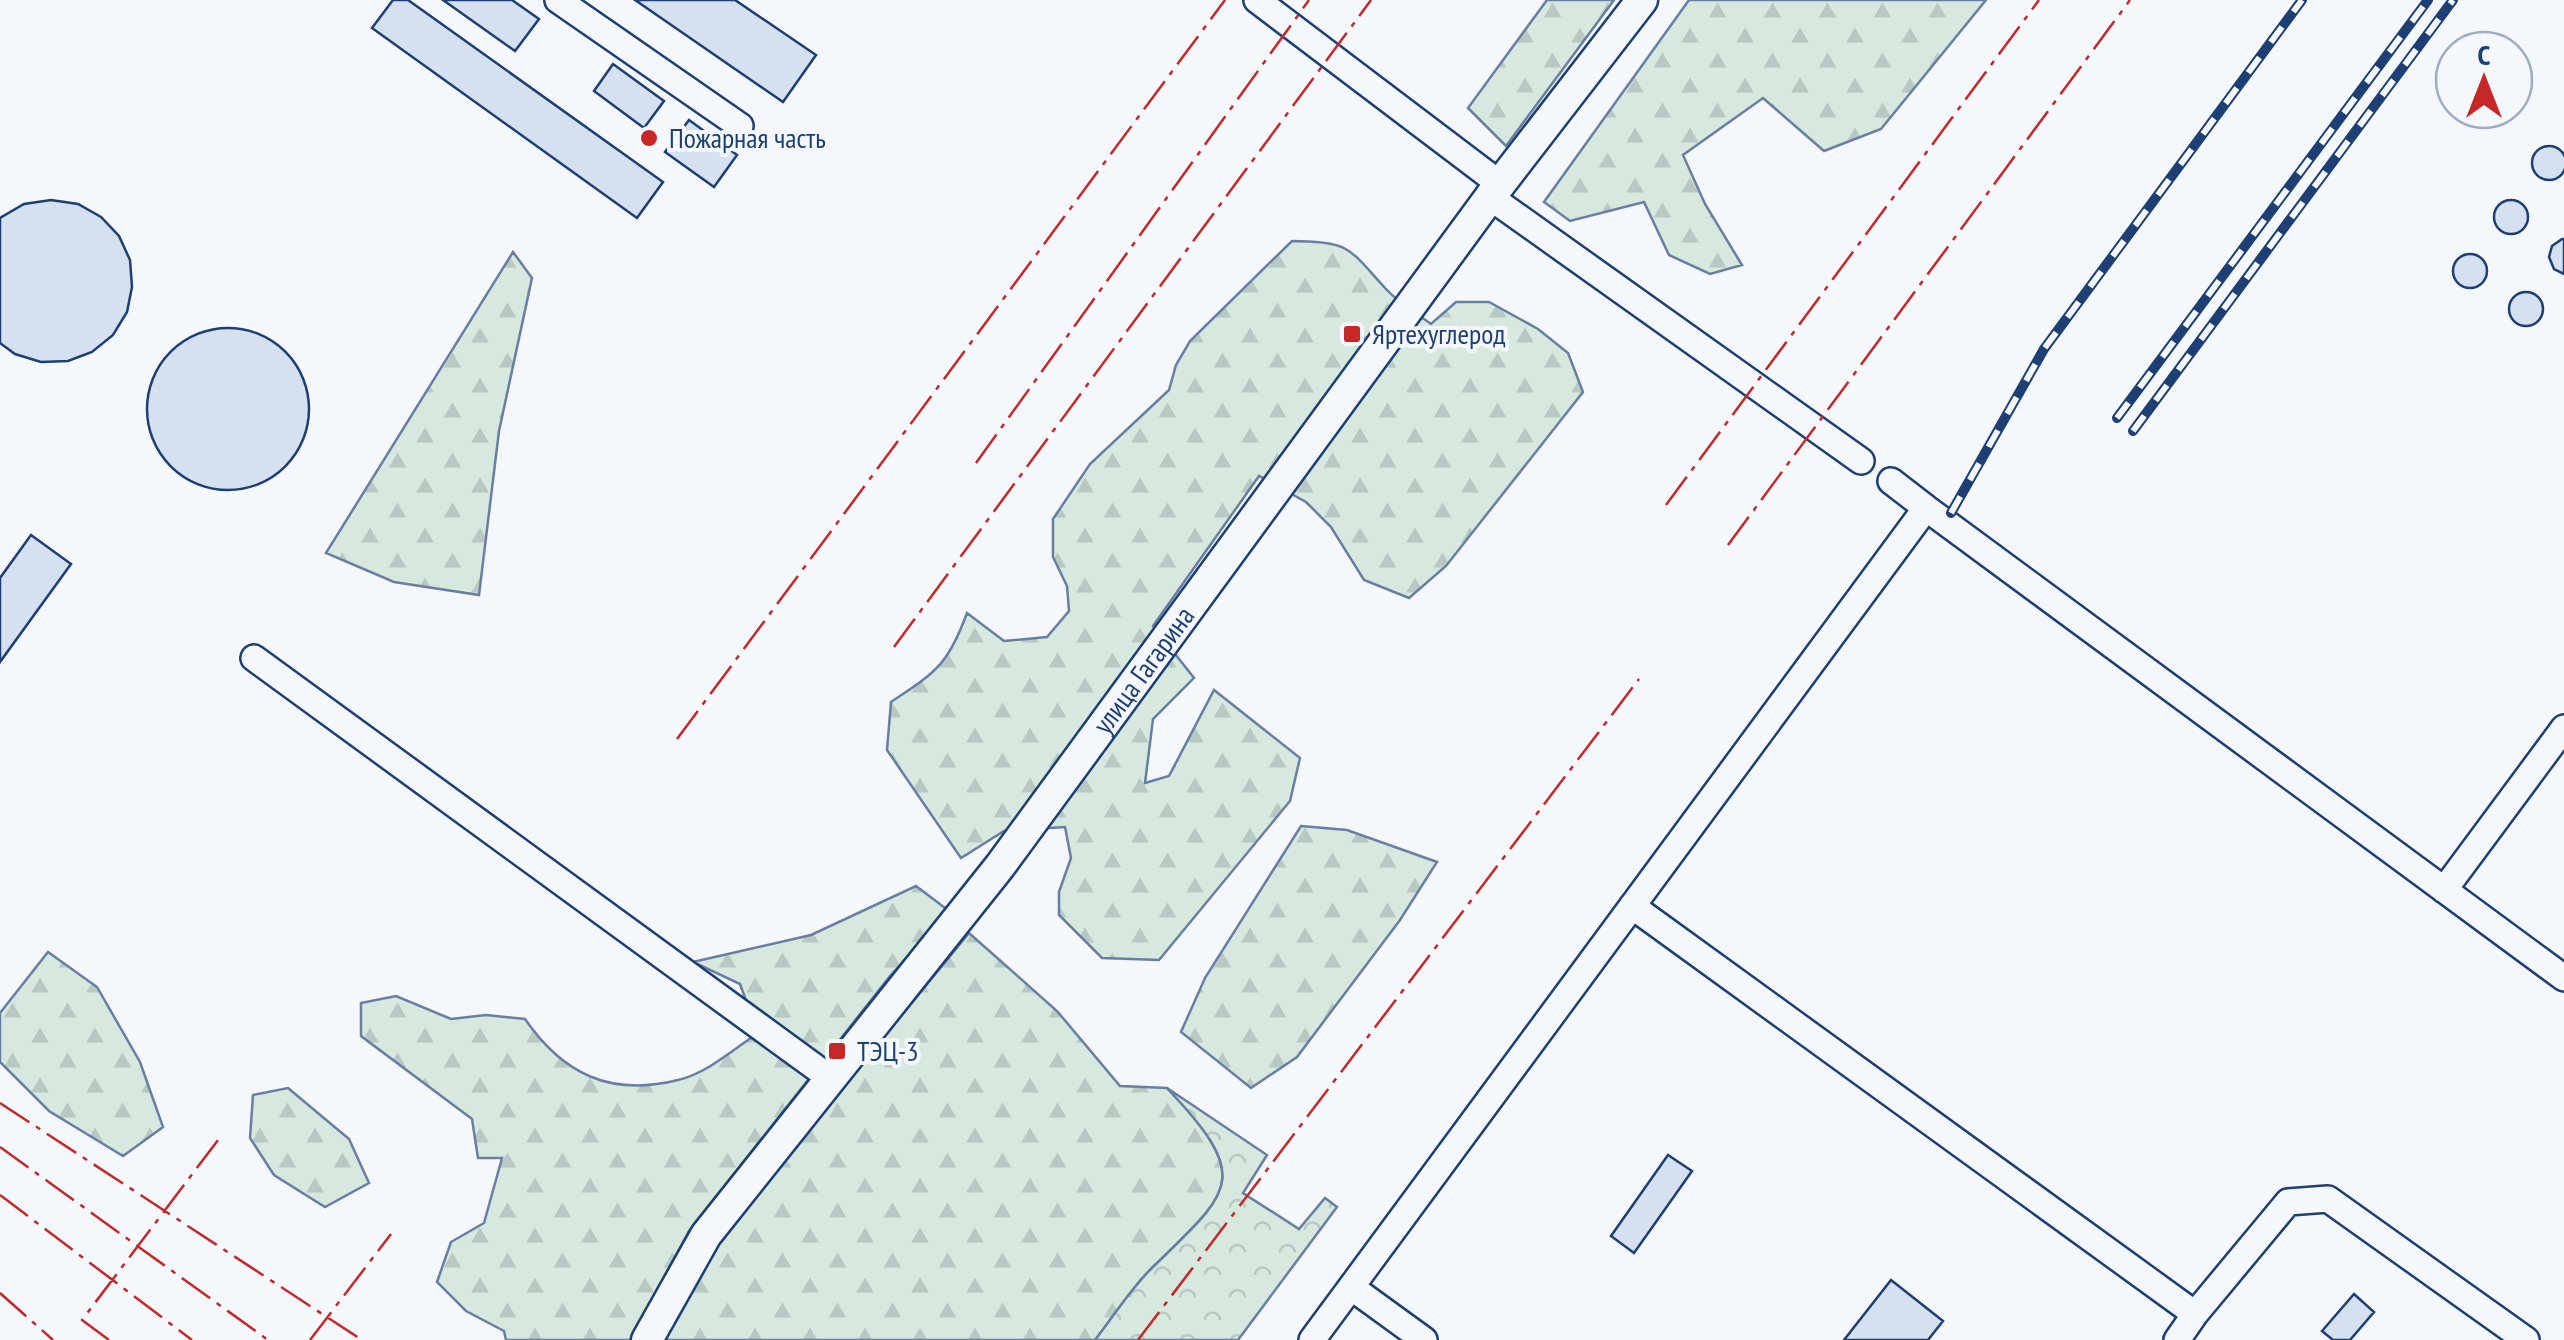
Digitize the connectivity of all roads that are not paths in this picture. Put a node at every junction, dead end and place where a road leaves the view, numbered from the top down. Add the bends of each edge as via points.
1 (558, 0) edge
2 (1257, 0) edge
3 (1642, 0) edge
4 (740, 126) dead end
5 (1495, 191) junction
6 (1861, 461) dead end
7 (1892, 481) dead end
8 (1926, 508) junction
9 (254, 658) dead end
10 (2564, 728) edge
11 (2444, 890) junction
12 (1632, 906) junction
13 (2564, 978) edge
14 (830, 1078) junction
15 (1352, 1287) junction
16 (2194, 1314) junction
17 (646, 1340) edge
18 (1312, 1340) edge
19 (1424, 1340) edge
20 (2177, 1340) edge
21 (2526, 1340) edge

1 - 4 street
2 - 5 street
3 - 5 main road, улица Гагарина
5 - 6 street
5 - 14 main road, улица Гагарина via 1000,866
7 - 8 street
8 - 11 street
8 - 12 street
9 - 14 street
10 - 11 street
11 - 13 street
12 - 15 street
12 - 16 street
14 - 17 main road, улица Гагарина via 706,1235
15 - 18 street
15 - 19 street
16 - 20 street
16 - 21 street via 2288,1202 2328,1199

